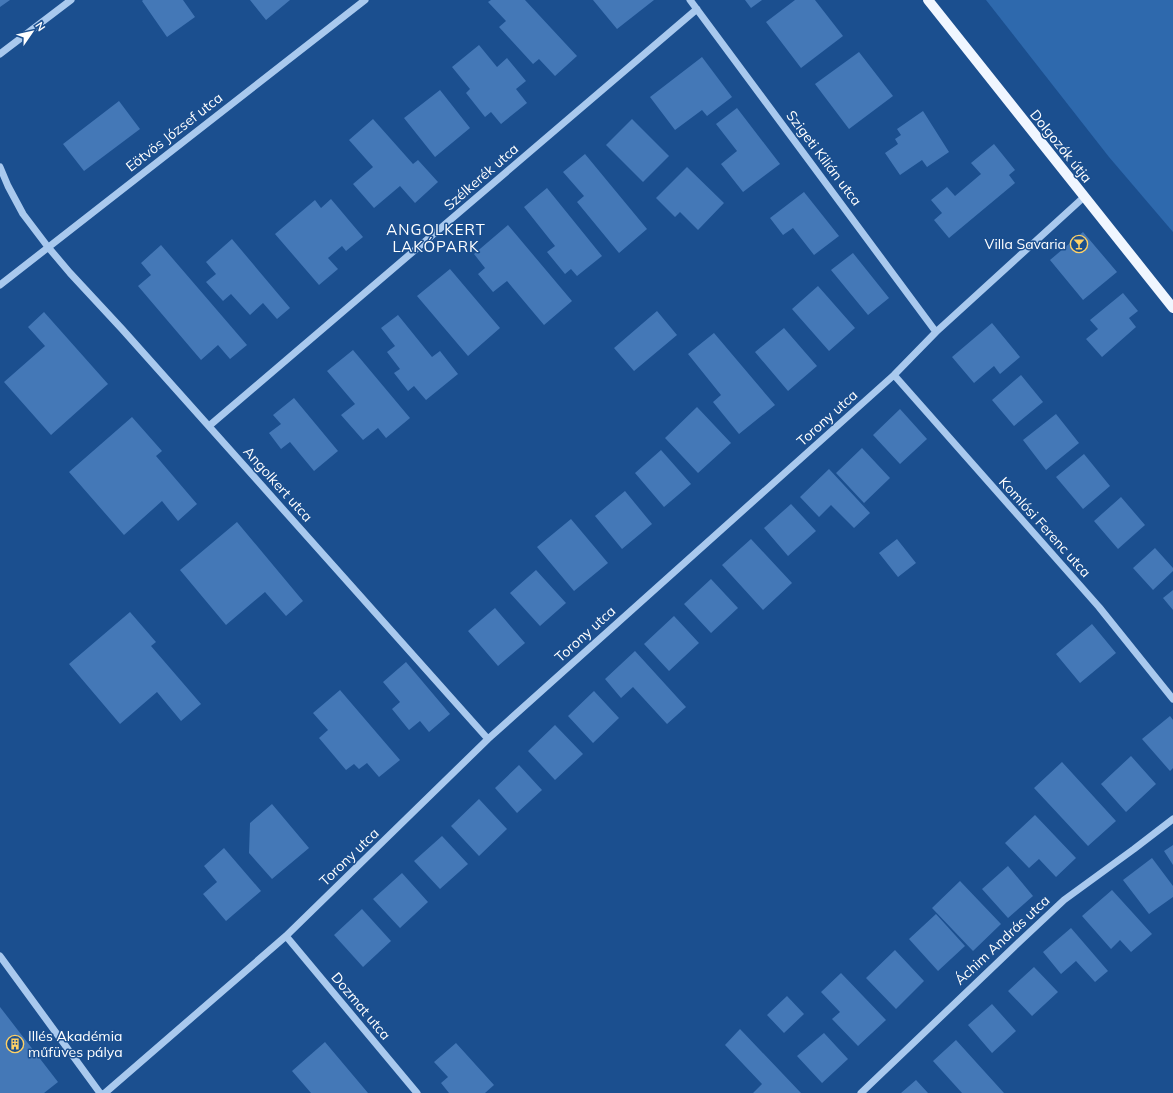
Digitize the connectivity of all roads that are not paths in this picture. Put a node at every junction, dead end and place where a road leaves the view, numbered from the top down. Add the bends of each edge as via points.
1 (71, 0) edge
2 (365, 0) edge
3 (690, 0) edge
4 (928, 0) edge
5 (697, 9) junction
6 (0, 54) edge
7 (0, 167) edge
8 (1084, 197) junction
9 (48, 247) junction
10 (0, 284) edge
11 (1173, 308) edge
12 (936, 332) junction
13 (894, 376) junction
14 (209, 426) junction
15 (1173, 699) edge
16 (488, 739) junction
17 (1173, 819) edge
18 (286, 936) junction
19 (0, 956) edge
20 (100, 1093) edge
21 (106, 1093) edge
22 (417, 1093) edge
23 (861, 1093) edge

1 - 6 street
2 - 9 street, Eötvös József utca
3 - 5 street, Szigeti Kilián utca
4 - 8 main road, Dolgozók útja
5 - 12 street, Szigeti Kilián utca
5 - 14 street, Szélkerék utca
7 - 9 street, Angolkert utca via 23,214
8 - 11 main road, Dolgozók útja
8 - 12 street, Torony utca
9 - 10 street, Eötvös József utca
9 - 14 street, Angolkert utca
12 - 13 street, Torony utca
13 - 15 street, Komlósi Ferenc utca via 1099,607
13 - 16 street, Torony utca
14 - 16 street, Angolkert utca
16 - 18 street, Torony utca
17 - 23 street, Áchim András utca via 1064,900
18 - 21 street, Torony utca
18 - 22 street, Dozmat utca
19 - 20 street

